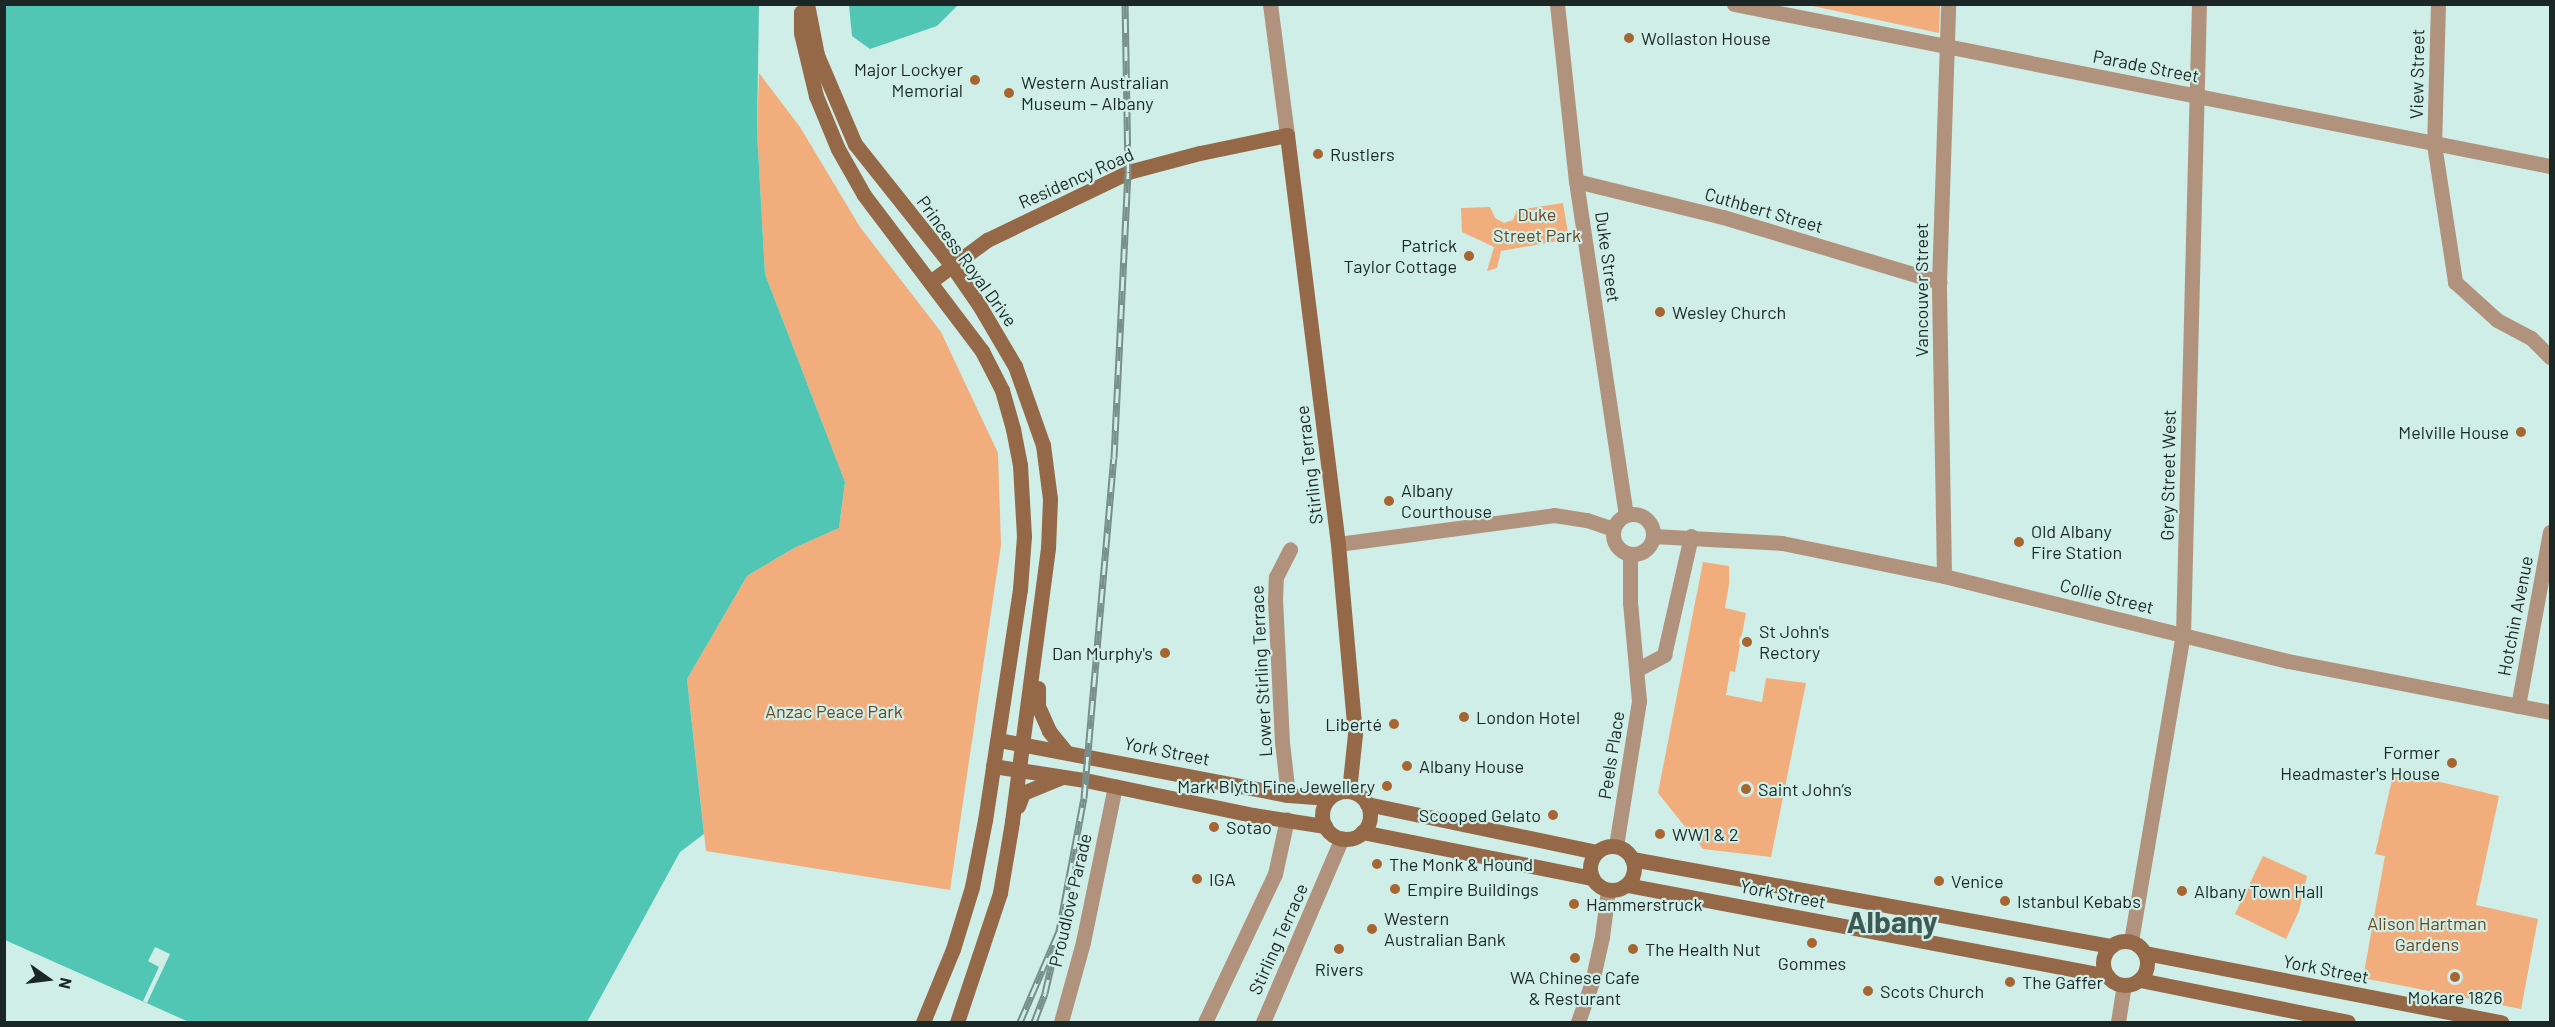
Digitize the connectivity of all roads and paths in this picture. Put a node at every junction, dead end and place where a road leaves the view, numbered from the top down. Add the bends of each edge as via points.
1 (801, 4) edge
2 (807, 4) edge
3 (1270, 4) edge
4 (1557, 4) edge
5 (1734, 4) edge
6 (1948, 4) edge
7 (2199, 4) edge
8 (2438, 4) edge
9 (1947, 47) junction
10 (2197, 96) junction
11 (1287, 135) junction
12 (2434, 144) junction
13 (2550, 166) edge
14 (1576, 181) junction
15 (952, 266) junction
16 (930, 282) junction
17 (1939, 282) junction
18 (2550, 357) edge
19 (1626, 514) junction
20 (1613, 529) junction
21 (2550, 532) edge
22 (1653, 536) junction
23 (1690, 536) junction
24 (1338, 544) junction
25 (1290, 549) dead end
26 (1630, 554) junction
27 (1944, 576) junction
28 (1043, 583) junction
29 (2183, 635) junction
30 (1638, 669) junction
31 (2518, 706) junction
32 (2550, 712) edge
33 (999, 740) junction
34 (1023, 743) junction
35 (1066, 752) junction
36 (1120, 762) junction
37 (993, 766) junction
38 (1019, 771) junction
39 (1062, 777) junction
40 (1115, 786) junction
41 (1349, 791) junction
42 (1288, 795) junction
43 (1329, 798) junction
44 (1367, 804) junction
45 (1287, 819) junction
46 (1012, 822) junction
47 (1325, 826) junction
48 (1362, 832) junction
49 (1342, 838) junction
50 (1616, 846) junction
51 (1596, 852) junction
52 (1632, 858) junction
53 (1592, 878) junction
54 (1627, 885) junction
55 (1608, 890) junction
56 (2131, 941) junction
57 (2111, 946) junction
58 (2145, 952) junction
59 (2107, 976) junction
60 (2140, 980) junction
61 (2124, 985) junction
62 (923, 1023) edge
63 (957, 1023) edge
64 (1061, 1023) edge
65 (1205, 1023) edge
66 (1263, 1023) edge
67 (1578, 1023) edge
68 (2118, 1023) edge
69 (2348, 1023) edge
70 (2501, 1023) edge

1 - 16 main road via 801,33 816,96 838,149 864,195
2 - 15 main road, Princess Royal Drive via 817,55 855,144
3 - 11 street
4 - 14 street, Duke Street
5 - 9 street, Parade Street
6 - 9 street, Vancouver Street
7 - 10 street, Grey Street West
8 - 12 street, View Street
9 - 10 street, Parade Street
9 - 17 street, Vancouver Street
10 - 12 street, Parade Street
10 - 29 street, Grey Street West
11 - 15 main road, Residency Road via 1128,172 987,240
11 - 24 main road, Stirling Terrace
12 - 13 street, Parade Street
12 - 18 street via 2455,282 2497,320 2531,338
14 - 17 street, Cuthbert Street via 1723,217
14 - 19 street, Duke Street
15 - 16 main road, Residency Road
15 - 28 main road, Princess Royal Drive via 1015,366 1043,445 1050,499
16 - 33 main road via 982,351 1002,390 1020,465 1024,536 1020,589
17 - 27 street, Vancouver Street
19 - 20 street
19 - 22 street via 1646,519
20 - 24 street via 1554,515
20 - 26 street via 1618,548
21 - 31 street, Hotchin Avenue
22 - 23 street, Collie Street
22 - 26 street via 1647,548
23 - 27 street, Collie Street via 1782,543
23 - 30 street via 1664,655
24 - 41 main road, Stirling Terrace via 1355,734
25 - 42 street, Lower Stirling Terrace via 1276,578 1275,601
26 - 30 street, Peels Place via 1630,603
27 - 29 street, Collie Street
28 - 34 main road, Princess Royal Drive
28 - 35 main road via 1038,706 1049,731
29 - 31 street, Collie Street via 2288,662
29 - 56 street, Grey Street West
30 - 50 street, Peels Place via 1637,722
31 - 32 street, Collie Street
33 - 34 main road, York Street
33 - 37 main road
34 - 35 main road, York Street
34 - 38 main road, Princess Royal Drive
35 - 36 main road, York Street
36 - 40 main road
36 - 42 main road, York Street
37 - 38 main road
37 - 62 main road via 972,887
38 - 39 main road
38 - 46 main road, Princess Royal Drive
39 - 40 main road
39 - 46 main road via 1023,793
40 - 45 main road
40 - 64 street, Proudlove Parade via 1083,942
41 - 43 main road
41 - 44 main road
42 - 43 main road, York Street
42 - 45 main road
43 - 47 main road via 1322,811
44 - 48 main road via 1369,818
44 - 51 main road
45 - 47 main road
45 - 65 street via 1275,874
46 - 63 main road, Princess Royal Drive via 1000,892
47 - 49 main road
48 - 49 main road
48 - 53 main road
49 - 66 street, Stirling Terrace
50 - 51 main road
50 - 52 main road
51 - 53 main road via 1590,864
52 - 54 main road via 1634,872
52 - 57 main road, York Street
53 - 55 main road
54 - 55 main road
54 - 59 main road, York Street
55 - 67 street via 1597,960
56 - 57 main road
56 - 58 main road
57 - 59 main road via 2103,960
58 - 60 main road via 2147,967
58 - 70 main road, York Street
59 - 61 main road
60 - 61 main road
60 - 69 main road
61 - 68 street

